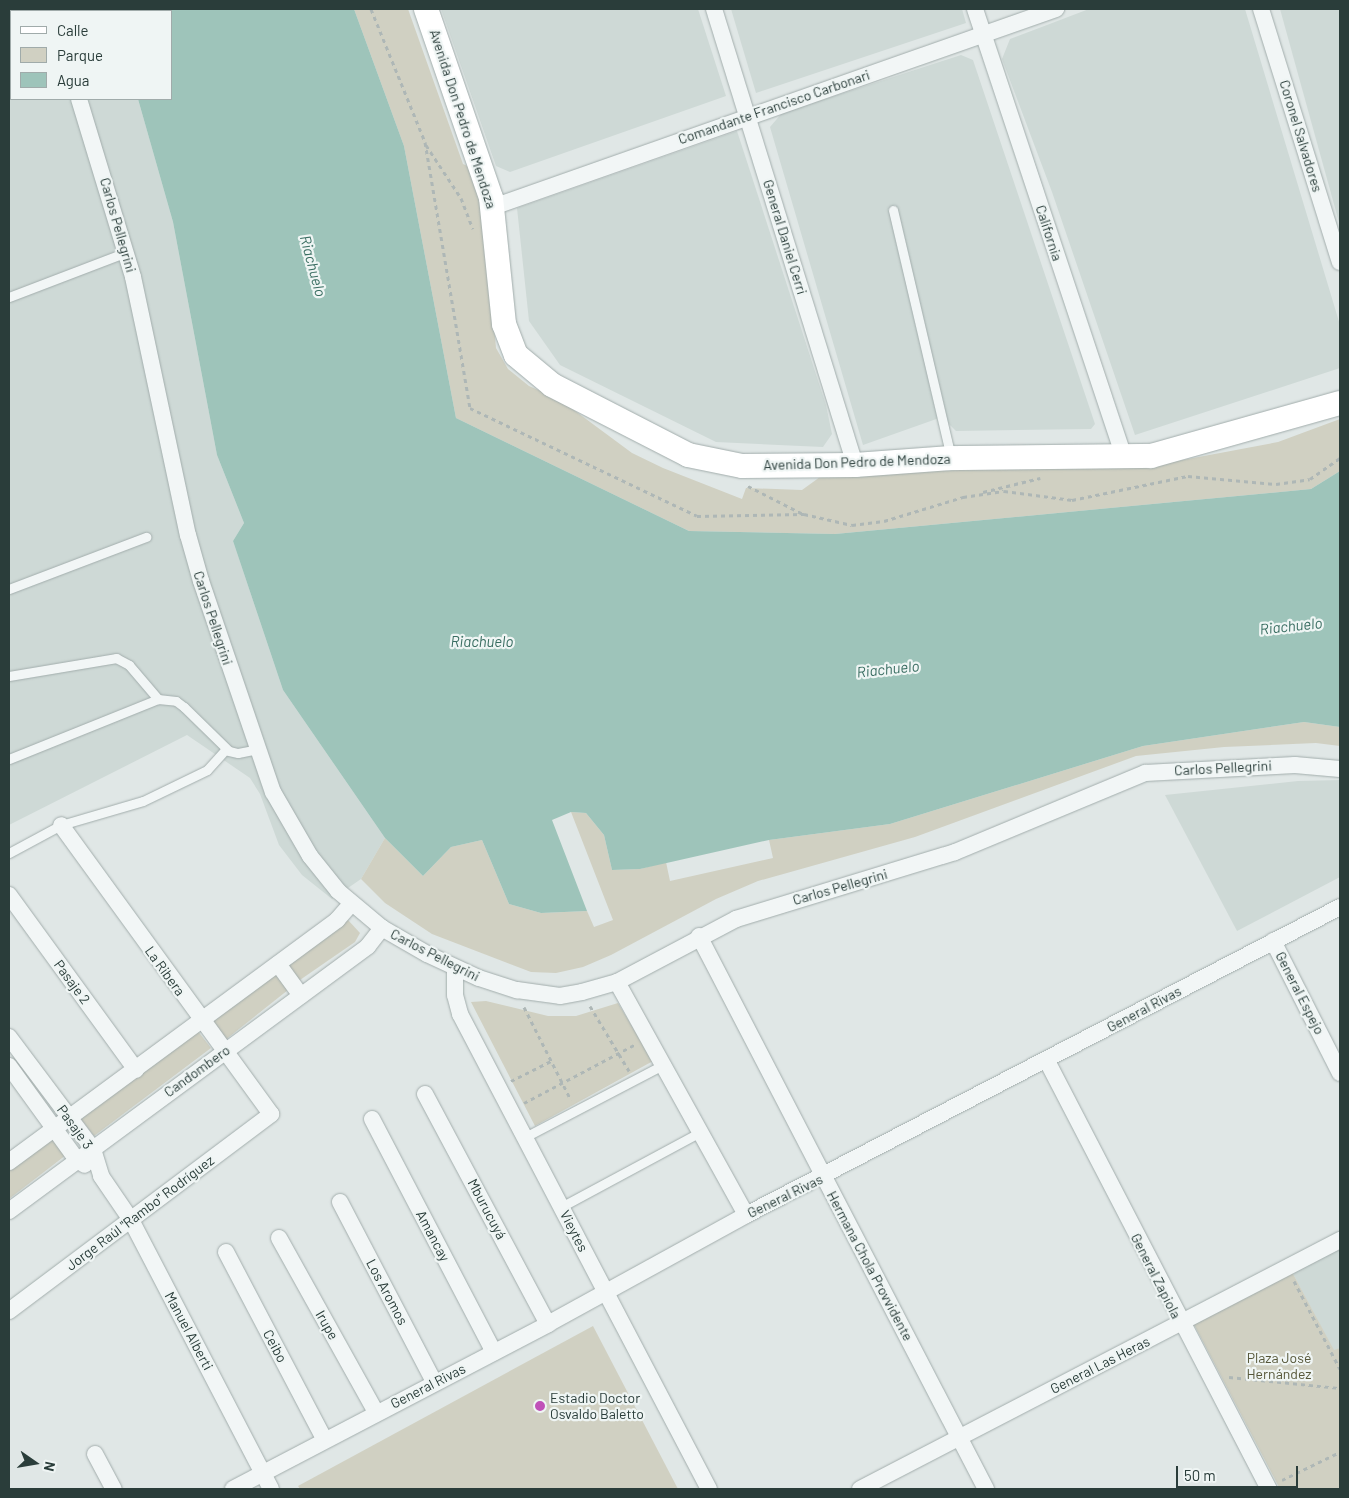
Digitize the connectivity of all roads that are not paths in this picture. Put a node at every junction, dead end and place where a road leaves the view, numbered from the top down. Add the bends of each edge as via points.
1 (426, 9) edge
2 (714, 9) edge
3 (974, 9) edge
4 (1056, 9) edge
5 (1261, 9) edge
6 (983, 34) junction
7 (79, 100) edge
8 (748, 116) junction
9 (493, 207) junction
10 (892, 210) dead end
11 (127, 252) junction
12 (1340, 262) edge
13 (9, 297) edge
14 (1340, 403) edge
15 (952, 458) junction
16 (1124, 458) junction
17 (855, 465) junction
18 (146, 537) dead end
19 (9, 590) edge
20 (9, 676) edge
21 (158, 699) junction
22 (226, 749) junction
23 (258, 749) junction
24 (9, 759) edge
25 (1340, 769) edge
26 (61, 825) junction
27 (9, 853) edge
28 (9, 895) edge
29 (351, 904) junction
30 (1340, 907) edge
31 (382, 928) junction
32 (699, 936) junction
33 (1273, 941) junction
34 (278, 964) junction
35 (455, 968) junction
36 (616, 982) junction
37 (301, 996) junction
38 (201, 1021) junction
39 (9, 1037) edge
40 (224, 1051) junction
41 (1047, 1060) junction
42 (663, 1065) junction
43 (9, 1066) edge
44 (136, 1070) junction
45 (1340, 1073) edge
46 (425, 1094) dead end
47 (271, 1114) joint
48 (68, 1118) junction
49 (372, 1119) dead end
50 (55, 1128) junction
51 (700, 1132) junction
52 (525, 1137) junction
53 (93, 1149) junction
54 (78, 1160) junction
55 (9, 1162) edge
56 (101, 1176) junction
57 (823, 1177) junction
58 (340, 1202) dead end
59 (561, 1207) junction
60 (9, 1211) edge
61 (746, 1215) junction
62 (131, 1220) junction
63 (279, 1238) dead end
64 (1340, 1240) edge
65 (226, 1252) dead end
66 (605, 1291) junction
67 (9, 1311) edge
68 (548, 1324) junction
69 (1180, 1324) junction
70 (494, 1352) junction
71 (434, 1382) junction
72 (376, 1412) junction
73 (959, 1438) junction
74 (324, 1439) junction
75 (95, 1454) dead end
76 (263, 1473) junction
77 (1268, 1488) edge
78 (114, 1489) edge
79 (232, 1489) edge
80 (271, 1489) edge
81 (709, 1489) edge
82 (860, 1489) edge
83 (986, 1489) edge

1 - 9 main road, Avenida Don Pedro de Mendoza
2 - 8 street, General Daniel Cerri
3 - 6 street, California
4 - 6 street, Comandante Francisco Carbonari
5 - 12 street, Coronel Salvadores
6 - 8 street, Comandante Francisco Carbonari
6 - 16 street, California
7 - 11 street, Carlos Pellegrini
8 - 9 street, Comandante Francisco Carbonari
8 - 17 street, General Daniel Cerri
9 - 17 main road, Avenida Don Pedro de Mendoza via 507,336 521,362 552,385 688,455 711,462 742,466
10 - 15 lane
11 - 13 lane
11 - 23 street, Carlos Pellegrini via 188,535 213,620
14 - 16 main road, Avenida Don Pedro de Mendoza via 1176,451
15 - 16 main road, Avenida Don Pedro de Mendoza
15 - 17 main road, Avenida Don Pedro de Mendoza
18 - 19 lane
20 - 21 lane via 116,658 128,665
21 - 22 lane via 176,701
21 - 24 lane
22 - 23 lane via 238,753
22 - 26 lane via 207,770 143,800
23 - 29 street, Carlos Pellegrini via 273,792 300,839 323,874
25 - 32 street, Carlos Pellegrini via 1295,765 1145,774 955,852 784,902
26 - 27 lane
26 - 38 street, La Ribera
28 - 44 street, Pasaje 2
29 - 31 street, Carlos Pellegrini
29 - 34 street via 337,920
30 - 33 street, General Rivas
31 - 35 street, Carlos Pellegrini
31 - 37 street, Candombero via 368,946
32 - 36 street, Carlos Pellegrini
32 - 57 street, Hermana Chola Provvidente
33 - 41 street, General Rivas
33 - 45 street, General Espejo
34 - 37 street
34 - 38 street
35 - 36 street, Carlos Pellegrini via 517,990 560,996
35 - 52 street, Vieytes via 455,996 460,1014
36 - 42 street
37 - 40 street, Candombero
38 - 40 street, La Ribera
38 - 44 street
39 - 48 street, Pasaje 3
40 - 47 street, La Ribera
40 - 53 street, Candombero
41 - 57 street, General Rivas
41 - 69 street, General Zapiola
42 - 51 street
42 - 52 lane
43 - 50 street, Pasaje 3
44 - 48 street
46 - 68 street, Mburucuyá
47 - 62 street, Jorge Raúl "Rambo" Rodríguez
48 - 50 street
48 - 53 street, Pasaje 3
49 - 70 street, Amancay
50 - 54 street, Pasaje 3
50 - 55 street
51 - 59 lane
51 - 61 street
52 - 59 street, Vieytes
53 - 54 street, Candombero
53 - 56 street, Pasaje 3
54 - 56 street, Pasaje 3
54 - 60 street, Candombero
56 - 62 street, Manuel Alberti
57 - 61 street, General Rivas
57 - 73 street, Hermana Chola Provvidente
58 - 71 street, Los Aromos
59 - 66 street, Vieytes
61 - 66 street, General Rivas
62 - 67 street, Jorge Raúl "Rambo" Rodríguez
62 - 76 street, Manuel Alberti
63 - 72 street, Irupe
64 - 69 street, General Las Heras
65 - 74 street, Ceibo
66 - 68 street, General Rivas
66 - 81 street, Vieytes
68 - 70 street, General Rivas
69 - 73 street, General Las Heras
69 - 77 street, General Zapiola
70 - 71 street, General Rivas
71 - 72 street, General Rivas
72 - 74 street, General Rivas
73 - 82 street, General Las Heras
73 - 83 street, Hermana Chola Provvidente
74 - 76 street, General Rivas
75 - 78 street
76 - 79 street, General Rivas
76 - 80 street, Manuel Alberti

